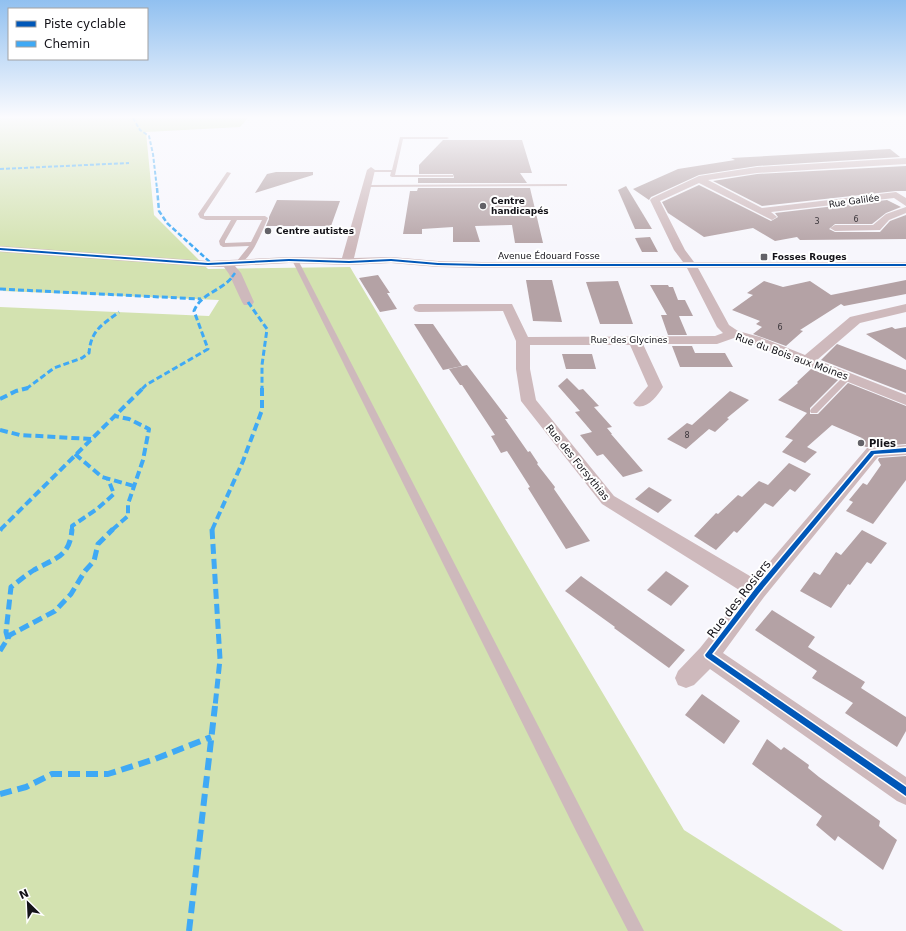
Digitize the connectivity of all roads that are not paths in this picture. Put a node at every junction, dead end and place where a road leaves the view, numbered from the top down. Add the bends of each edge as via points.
1 (396, 161) edge
2 (896, 161) edge
3 (883, 162) joint
4 (371, 170) joint
5 (394, 171) junction
6 (229, 173) dead end
7 (451, 176) dead end
8 (699, 179) junction
9 (564, 185) dead end
10 (367, 186) junction
11 (887, 188) dead end
12 (896, 195) junction
13 (906, 203) edge
14 (813, 205) junction
15 (906, 210) edge
16 (761, 211) junction
17 (235, 218) junction
18 (774, 218) dead end
19 (829, 222) junction
20 (843, 236) dead end
21 (253, 244) junction
22 (0, 249) edge
23 (321, 258) junction
24 (295, 260) junction
25 (348, 260) junction
26 (232, 263) junction
27 (690, 264) junction
28 (906, 265) edge
29 (248, 302) dead end
30 (419, 308) dead end
31 (906, 308) edge
32 (734, 334) junction
33 (523, 341) junction
34 (635, 341) junction
35 (808, 360) junction
36 (848, 377) junction
37 (906, 400) edge
38 (641, 403) dead end
39 (814, 411) dead end
40 (906, 450) edge
41 (757, 591) junction
42 (708, 655) junction
43 (686, 678) dead end
44 (906, 792) edge
45 (636, 931) edge

1 - 5 lane
2 - 3 street
3 - 8 street via 756,170
4 - 5 lane
4 - 10 street
5 - 7 lane via 392,176
6 - 17 lane via 201,214 206,218
8 - 16 street
8 - 27 street, Rue du Bois aux Moines via 655,200 680,250
9 - 10 lane
10 - 25 street
11 - 12 street, Rue Galilée
12 - 13 street, Rue Galilée
12 - 14 street, Rue Galilée
14 - 16 street, Rue Galilée
14 - 19 street, Rue Galilée
15 - 19 street via 882,220 876,228
16 - 18 street
17 - 21 lane via 265,218
17 - 21 lane via 222,241 223,245
19 - 20 street, Rue Galilée
21 - 26 lane via 247,254
22 - 26 street, Avenue Édouard Fosse via 177,263
23 - 24 street, Avenue Édouard Fosse
23 - 25 street, Avenue Édouard Fosse
23 - 26 street, Avenue Édouard Fosse via 297,256
24 - 26 street, Avenue Édouard Fosse
24 - 45 lane
25 - 27 street, Avenue Édouard Fosse via 438,264
26 - 29 street
27 - 28 street, Avenue Édouard Fosse
27 - 32 street, Rue du Bois aux Moines via 724,327
30 - 33 street, Rue des Forsythias via 508,307
31 - 35 street via 855,320
32 - 34 street, Rue des Glycines via 717,340
32 - 35 street, Rue du Bois aux Moines
33 - 34 street, Rue des Glycines
33 - 41 street, Rue des Forsythias via 522,369 529,401 608,500
34 - 38 street via 656,387
35 - 36 street, Rue du Bois aux Moines
36 - 37 street, Rue du Bois aux Moines
36 - 39 lane
40 - 41 street, Rue des Rosiers via 873,452
41 - 42 street, Rue des Rosiers
42 - 43 street, Rue des Rosiers
42 - 44 street

